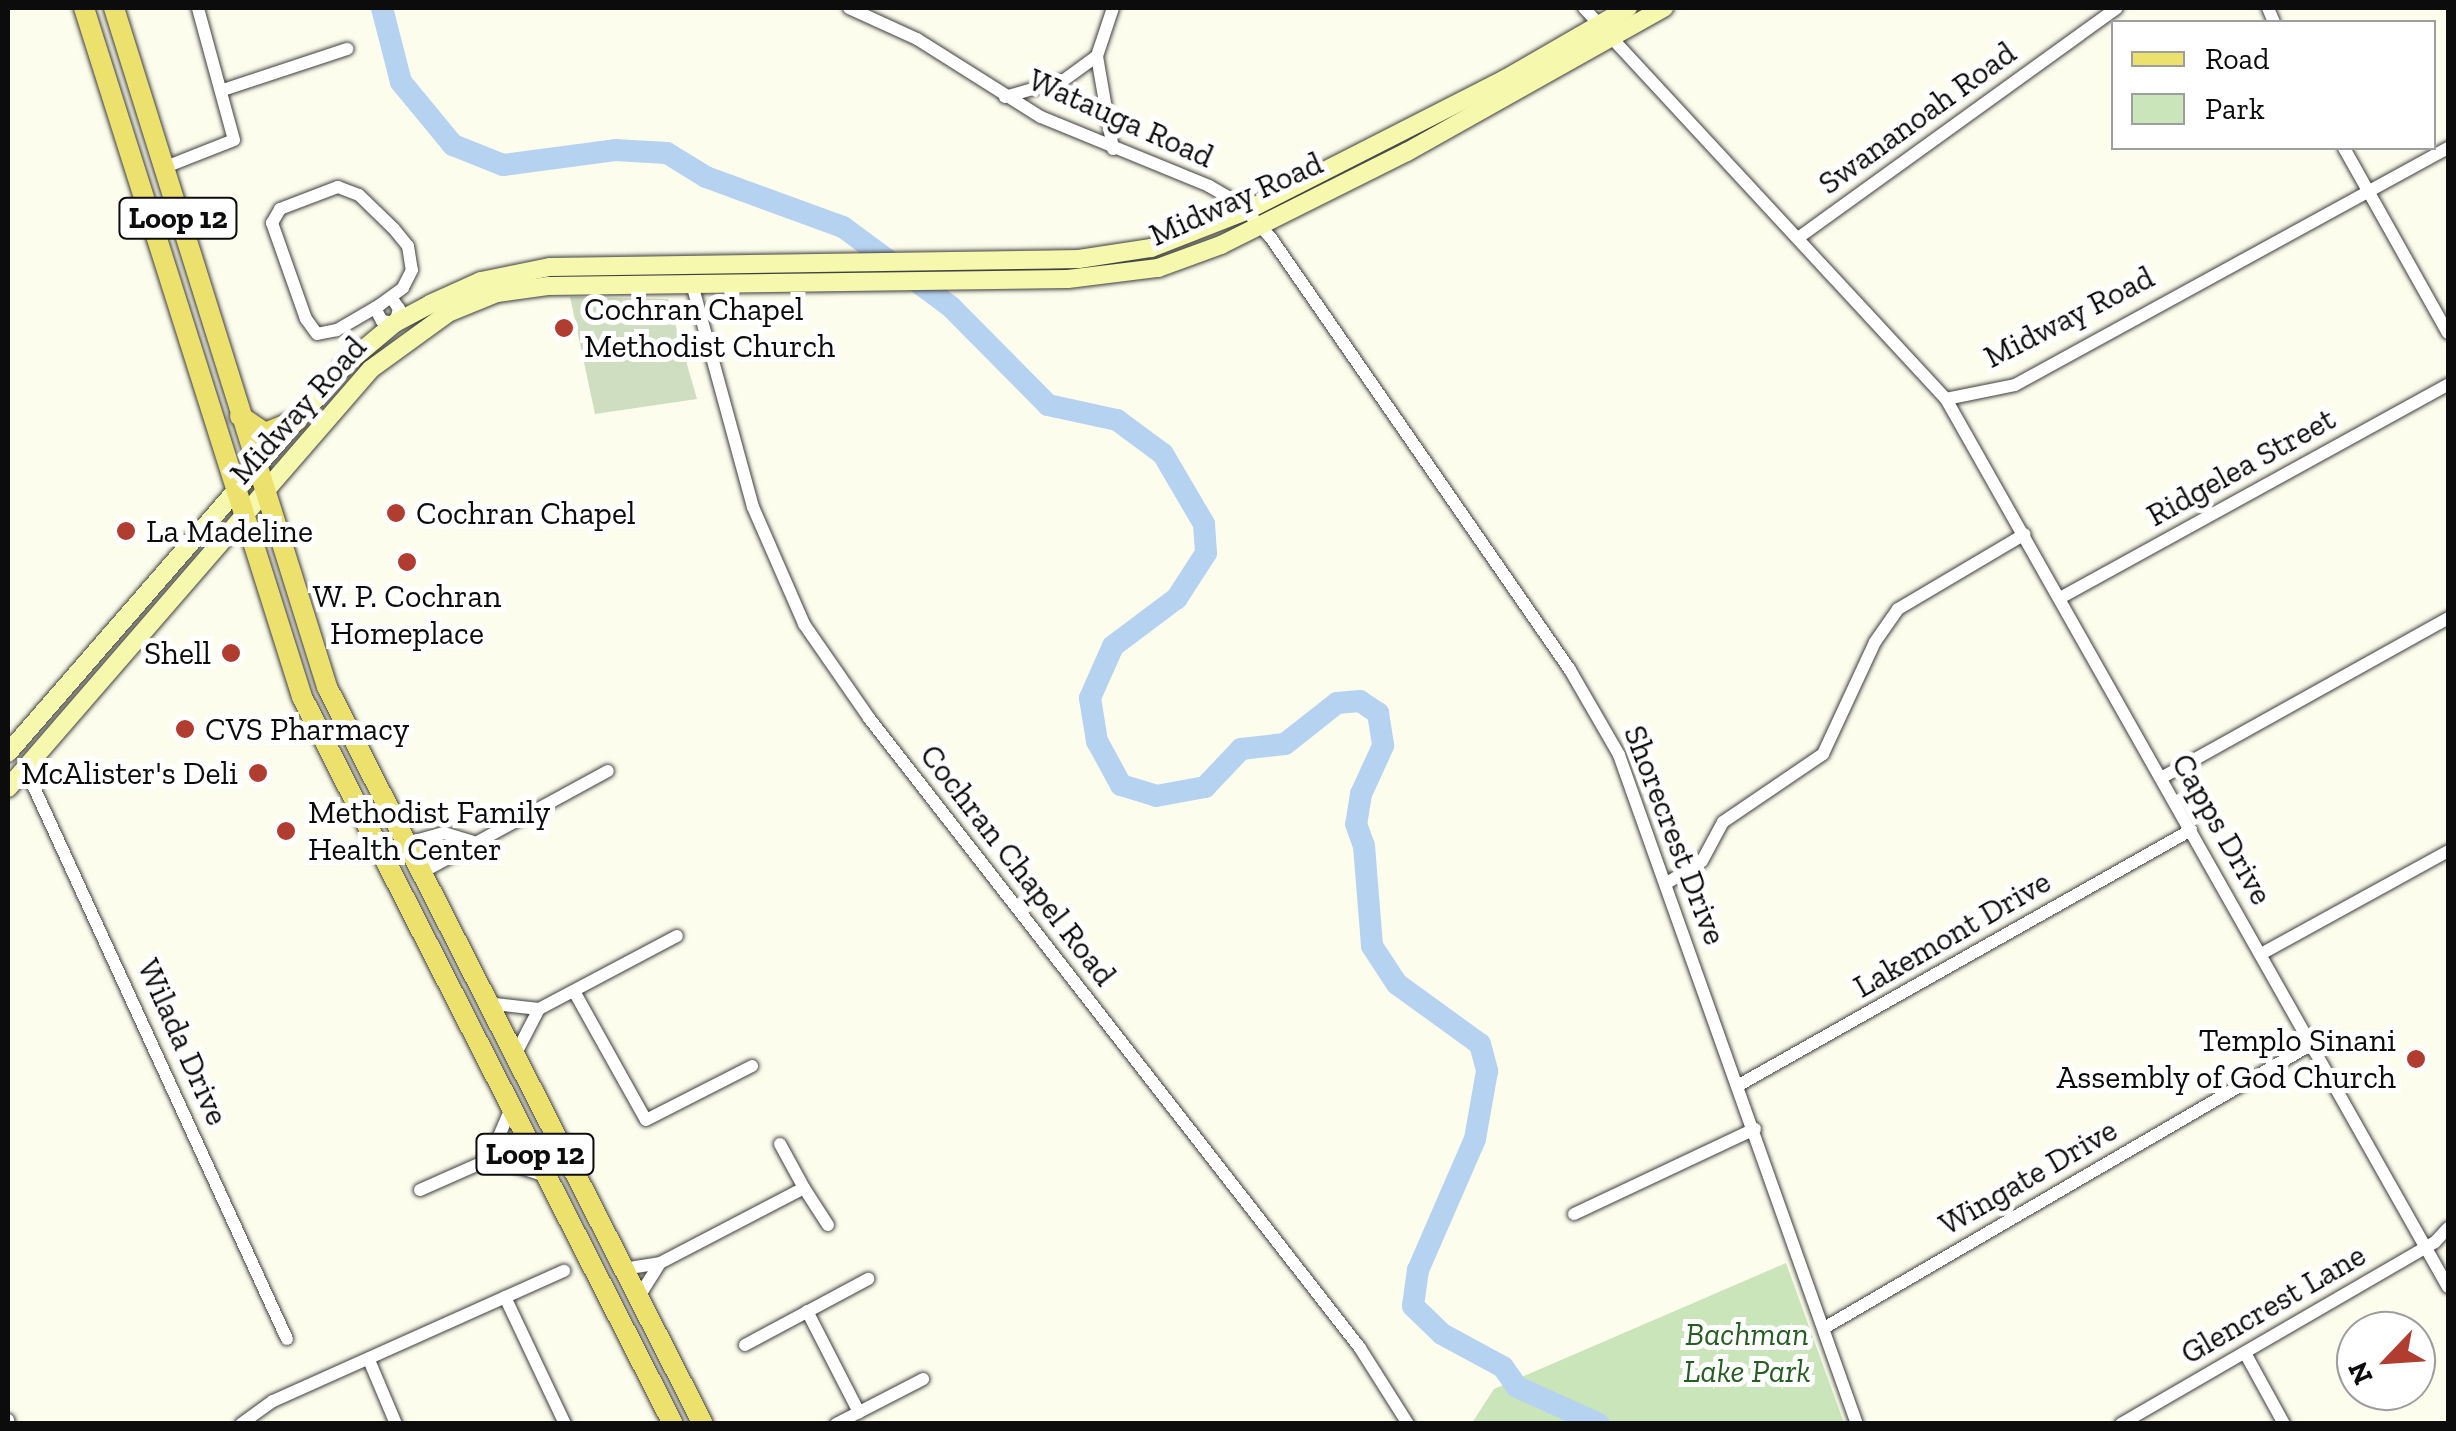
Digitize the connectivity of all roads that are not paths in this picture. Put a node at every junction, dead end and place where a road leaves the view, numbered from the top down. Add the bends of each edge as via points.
1 (84, 8) edge
2 (114, 8) edge
3 (198, 8) edge
4 (849, 8) edge
5 (1114, 8) edge
6 (1584, 8) edge
7 (1628, 8) edge
8 (1664, 8) edge
9 (2117, 8) edge
10 (1608, 33) junction
11 (347, 50) dead end
12 (1097, 56) junction
13 (223, 90) junction
14 (1005, 97) junction
15 (2448, 148) edge
16 (1113, 149) junction
17 (2345, 150) edge
18 (163, 168) junction
19 (2369, 192) junction
20 (1246, 210) junction
21 (1260, 226) junction
22 (1798, 238) junction
23 (689, 264) junction
24 (692, 284) junction
25 (391, 297) junction
26 (374, 308) junction
27 (395, 323) junction
28 (2448, 333) edge
29 (406, 340) junction
30 (2448, 385) edge
31 (1946, 399) junction
32 (239, 414) junction
33 (298, 420) junction
34 (256, 470) junction
35 (235, 492) junction
36 (264, 493) junction
37 (242, 517) junction
38 (2025, 534) junction
39 (2060, 598) junction
40 (2448, 618) edge
41 (100, 647) junction
42 (120, 664) junction
43 (8, 753) edge
44 (328, 757) junction
45 (26, 770) junction
46 (608, 772) dead end
47 (2161, 778) junction
48 (8, 788) edge
49 (389, 817) junction
50 (2191, 830) junction
51 (474, 842) junction
52 (404, 844) junction
53 (2448, 851) edge
54 (418, 874) junction
55 (1667, 883) junction
56 (395, 884) junction
57 (677, 936) dead end
58 (2261, 954) junction
59 (576, 993) junction
60 (486, 1003) junction
61 (539, 1009) junction
62 (2312, 1044) junction
63 (514, 1057) junction
64 (752, 1066) dead end
65 (1739, 1084) junction
66 (511, 1108) junction
67 (1755, 1129) junction
68 (780, 1144) dead end
69 (498, 1154) junction
70 (546, 1176) junction
71 (804, 1188) junction
72 (420, 1190) dead end
73 (1574, 1214) dead end
74 (828, 1225) dead end
75 (2448, 1228) edge
76 (2426, 1247) junction
77 (660, 1263) junction
78 (623, 1268) junction
79 (564, 1271) dead end
80 (868, 1279) dead end
81 (2448, 1287) edge
82 (505, 1297) junction
83 (638, 1298) junction
84 (808, 1310) junction
85 (1824, 1328) junction
86 (286, 1339) dead end
87 (745, 1345) dead end
88 (2246, 1352) junction
89 (369, 1360) junction
90 (923, 1379) dead end
91 (859, 1412) junction
92 (240, 1424) edge
93 (396, 1424) edge
94 (564, 1424) edge
95 (673, 1424) edge
96 (703, 1424) edge
97 (836, 1424) edge
98 (1408, 1424) edge
99 (1858, 1424) edge
100 (2121, 1424) edge
101 (2284, 1424) edge

1 - 35 main road, Loop 12
2 - 18 main road, Loop 12
3 - 13 street
4 - 14 street, Watauga Road via 917,39
5 - 12 street
6 - 10 street
7 - 10 main road
8 - 10 main road
9 - 22 street, Swananoah Road
10 - 20 main road, Midway Road
10 - 21 main road, Midway Road
10 - 22 street
11 - 13 street
12 - 14 street via 1064,80
12 - 16 street
13 - 18 street via 234,140
14 - 16 street, Watauga Road
15 - 19 street, Midway Road
16 - 20 street, Watauga Road via 1208,186
17 - 19 street
18 - 32 main road, Loop 12
19 - 28 street
19 - 31 street, Midway Road via 2015,385
20 - 21 street, Watauga Road
20 - 23 main road, Midway Road via 1190,236 1118,254
21 - 24 main road, Midway Road via 1182,260 1119,276
21 - 55 street, Shorecrest Drive via 1593,707 1619,755
22 - 31 street
23 - 24 main road
23 - 27 main road, Midway Road via 514,272
24 - 29 main road, Midway Road via 510,290 448,313
24 - 98 street, Cochran Chapel Road via 753,507 804,624 869,718 1338,1318
25 - 26 street
25 - 26 street via 409,280 413,261 408,246 359,195 338,187 280,209 274,237 310,328 326,334
25 - 27 street via 399,309
26 - 27 street via 382,320
27 - 29 main road
27 - 33 main road, Midway Road via 365,344
29 - 36 main road, Midway Road via 371,369
30 - 39 street, Ridgelea Street
31 - 38 street, Capps Drive
32 - 33 main road via 266,433
32 - 34 main road, Loop 12
33 - 34 main road, Midway Road
34 - 35 main road, Midway Road
34 - 36 main road, Loop 12
35 - 37 main road, Loop 12
35 - 41 main road, Midway Road
36 - 37 main road, Midway Road
36 - 49 main road, Loop 12 via 327,687
37 - 42 main road, Midway Road
37 - 44 main road, Loop 12
38 - 39 street, Capps Drive
38 - 55 street via 1898,610 1875,642 1824,754 1723,822 1702,861
39 - 47 street, Capps Drive
40 - 47 street
41 - 42 main road
41 - 43 main road, Midway Road
42 - 45 main road, Midway Road
43 - 45 main road
44 - 49 main road via 343,758
44 - 56 main road, Loop 12
45 - 48 main road, Midway Road
45 - 86 street, Wilada Drive
46 - 51 street
47 - 50 street, Capps Drive
49 - 52 main road, Loop 12
50 - 58 street, Capps Drive
50 - 65 street, Lakemont Drive
51 - 52 street via 444,833
51 - 54 street
52 - 54 main road, Loop 12
53 - 58 street
54 - 56 main road
54 - 60 main road, Loop 12
55 - 65 street, Shorecrest Drive
56 - 66 main road, Loop 12
57 - 59 street
58 - 62 street, Capps Drive
59 - 61 street
59 - 64 street via 646,1120
60 - 61 street
60 - 63 main road, Loop 12
61 - 63 street
62 - 76 street, Capps Drive
62 - 85 street, Wingate Drive
63 - 78 main road, Loop 12
65 - 67 street, Shorecrest Drive
66 - 69 street
66 - 70 main road, Loop 12
67 - 73 street
67 - 85 street, Shorecrest Drive
68 - 71 street
69 - 70 street via 506,1164
69 - 72 street
70 - 95 main road, Loop 12
71 - 74 street
71 - 77 street
75 - 76 street, Glencrest Lane
76 - 81 street, Capps Drive
76 - 88 street, Glencrest Lane
77 - 78 street
77 - 83 street
78 - 83 main road, Loop 12
79 - 82 street
80 - 84 street
82 - 89 street
82 - 94 street
83 - 96 main road, Loop 12
84 - 87 street
84 - 91 street
85 - 99 street, Shorecrest Drive
88 - 100 street, Glencrest Lane
88 - 101 street
89 - 92 street via 273,1401
89 - 93 street
90 - 91 street
91 - 97 street

